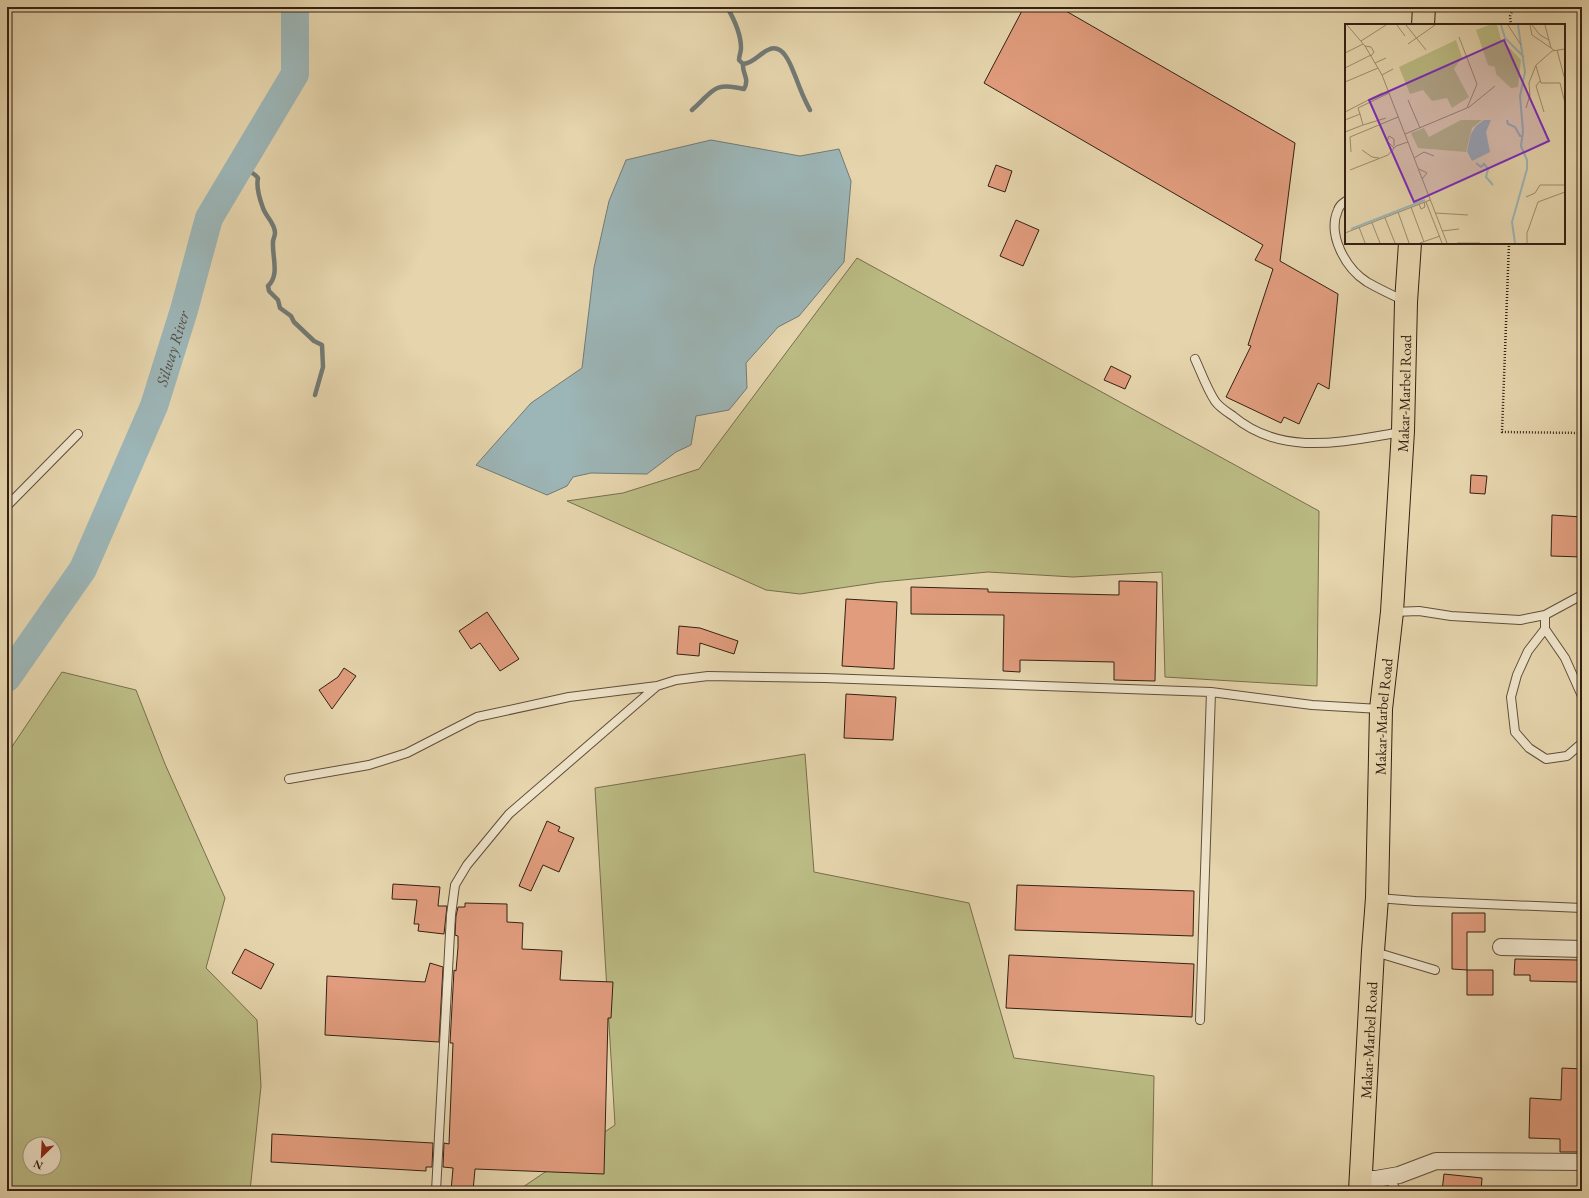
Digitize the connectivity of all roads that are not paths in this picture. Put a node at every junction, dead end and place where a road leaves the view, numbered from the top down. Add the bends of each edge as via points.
1 (1424, 7) edge
2 (1422, 24) edge
3 (1345, 202) edge
4 (1410, 244) edge
5 (1406, 302) junction
6 (1195, 359) dead end
7 (1403, 432) junction
8 (78, 434) dead end
9 (7, 506) edge
10 (1582, 595) edge
11 (1392, 612) junction
12 (1545, 615) junction
13 (1545, 629) junction
14 (657, 686) junction
15 (1211, 692) junction
16 (1582, 696) edge
17 (1381, 709) junction
18 (1582, 743) edge
19 (289, 779) dead end
20 (1377, 898) junction
21 (1582, 908) edge
22 (1501, 947) dead end
23 (1582, 949) edge
24 (1373, 951) junction
25 (1435, 970) dead end
26 (1200, 1020) dead end
27 (1582, 1162) edge
28 (1388, 1177) junction
29 (1360, 1185) edge
30 (436, 1191) edge
31 (1397, 1191) edge

1 - 2 main road
3 - 5 lane via 1338,209 1334,227 1340,249 1350,268 1366,281
4 - 5 main road, Makar-Marbel Road
5 - 7 main road, Makar-Marbel Road
6 - 7 lane via 1215,401 1243,425 1272,438 1301,444 1326,444
7 - 11 main road, Makar-Marbel Road
8 - 9 lane
10 - 12 lane
11 - 12 lane via 1419,611 1451,616 1520,620
11 - 17 main road, Makar-Marbel Road
12 - 13 lane
13 - 16 lane via 1565,658
13 - 18 lane via 1528,651 1510,696 1515,732 1529,748 1546,759 1567,756
14 - 15 lane via 676,680 708,676
14 - 19 lane via 569,696 477,717 407,753 369,765
14 - 30 lane via 509,814 467,865 455,885 451,915
15 - 17 lane via 1312,705
15 - 26 lane
17 - 20 main road, Makar-Marbel Road
20 - 21 lane
20 - 24 main road, Makar-Marbel Road
22 - 23 street
24 - 25 lane
24 - 29 main road, Makar-Marbel Road
27 - 28 street via 1436,1161
28 - 29 street
28 - 31 lane

